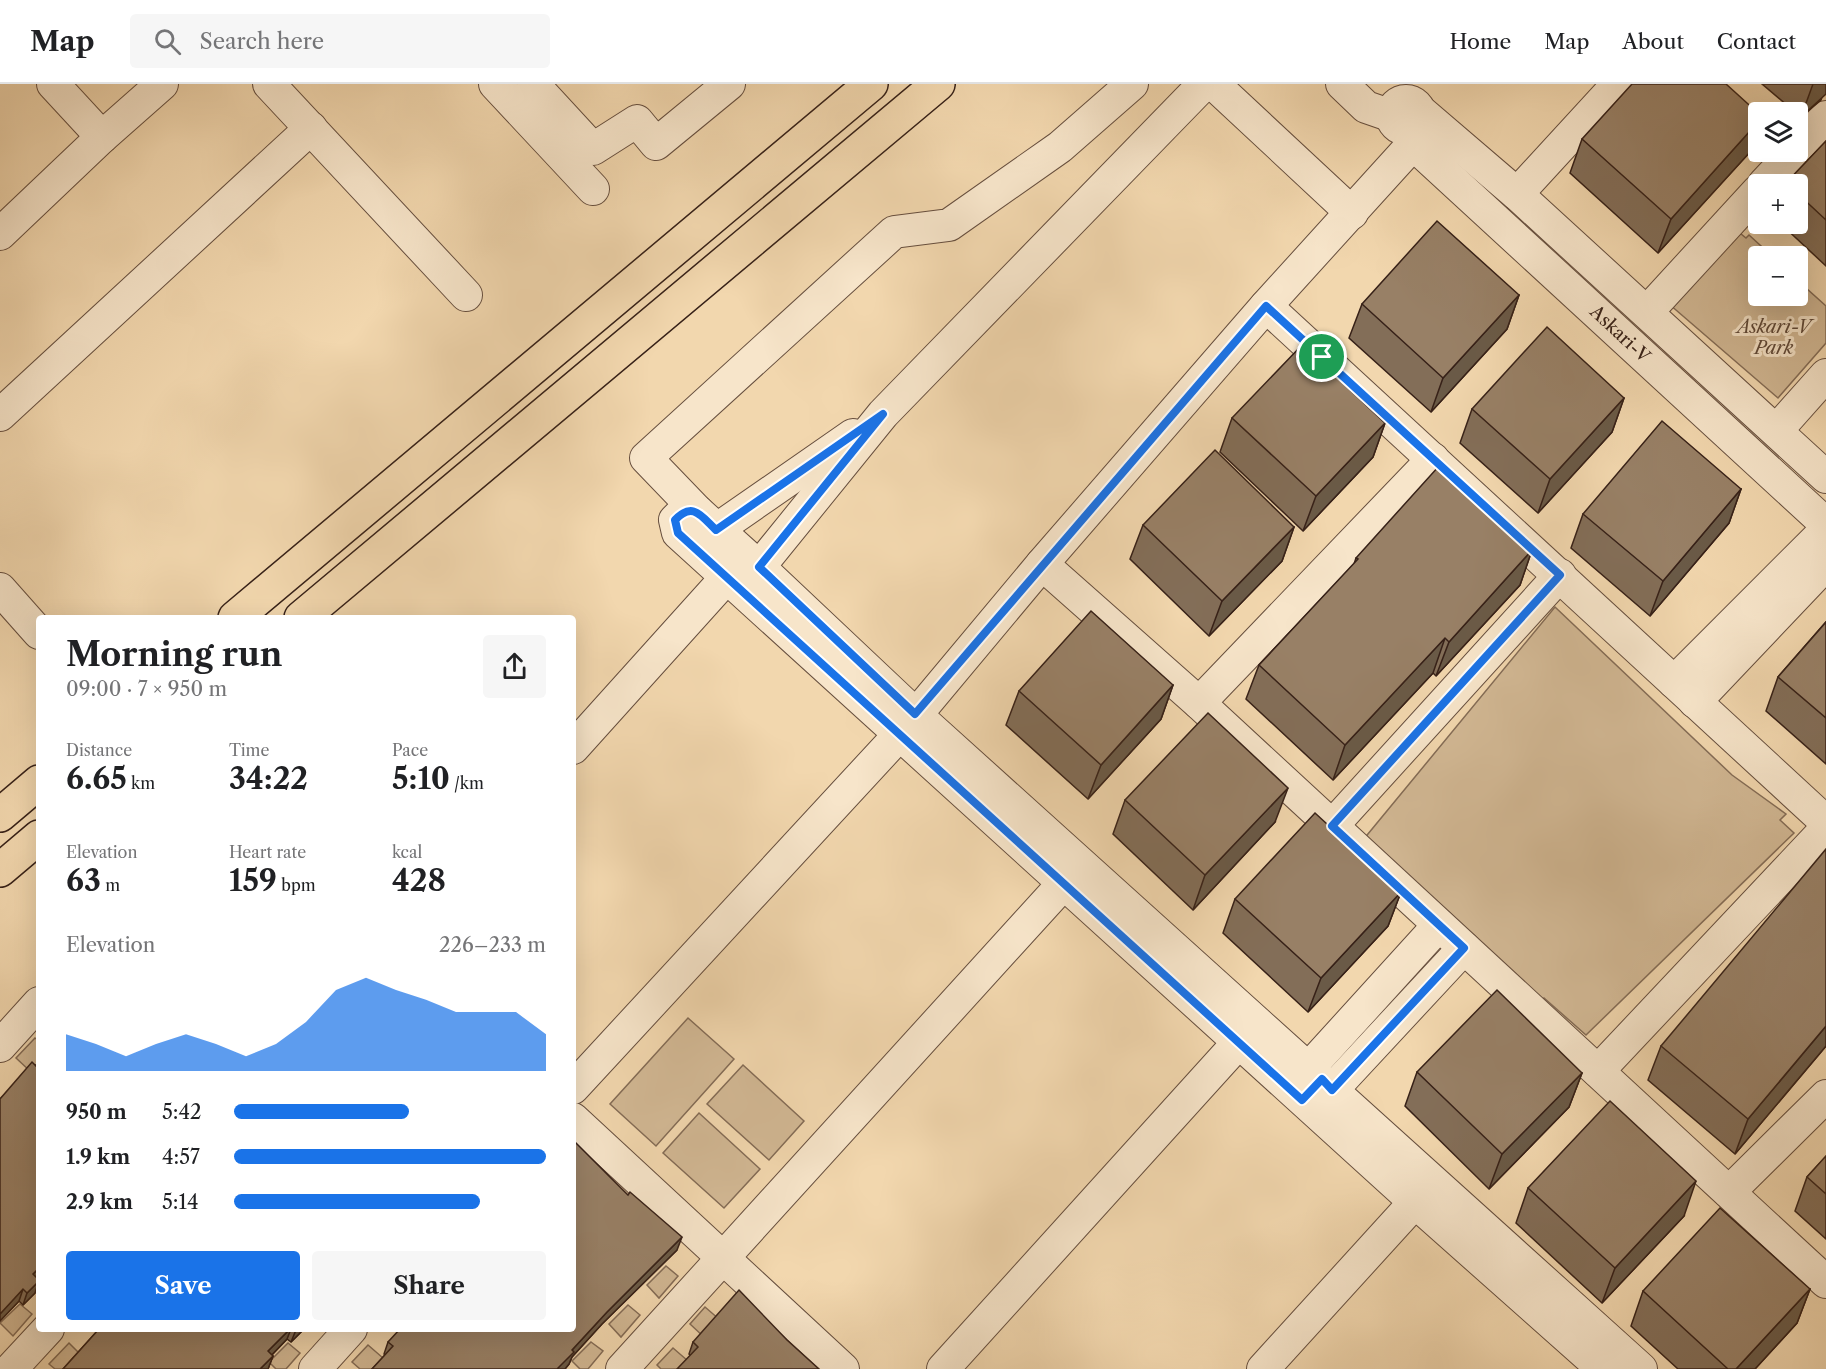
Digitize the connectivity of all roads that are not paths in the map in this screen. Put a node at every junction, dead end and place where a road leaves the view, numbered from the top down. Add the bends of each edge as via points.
1 (53, 84) edge
2 (162, 84) edge
3 (269, 84) edge
4 (495, 84) edge
5 (532, 84) edge
6 (729, 84) edge
7 (872, 84) edge
8 (938, 84) edge
9 (1132, 84) edge
10 (1208, 84) edge
11 (1342, 84) edge
12 (1618, 84) edge
13 (1407, 114) edge
14 (1826, 117) edge
15 (311, 128) junction
16 (1808, 134) edge
17 (102, 136) junction
18 (1782, 162) edge
19 (1772, 174) edge
20 (593, 189) dead end
21 (1517, 194) junction
22 (1748, 202) edge
23 (1352, 213) junction
24 (0, 234) edge
25 (466, 295) dead end
26 (1266, 306) junction
27 (1647, 312) junction
28 (1826, 375) edge
29 (883, 414) junction
30 (0, 415) edge
31 (1777, 430) junction
32 (1433, 459) junction
33 (1826, 477) edge
34 (707, 521) junction
35 (1826, 524) edge
36 (1826, 530) edge
37 (1042, 564) junction
38 (1826, 564) edge
39 (759, 567) junction
40 (1560, 575) junction
41 (728, 577) junction
42 (0, 589) edge
43 (239, 615) edge
44 (305, 615) edge
45 (36, 630) edge
46 (1685, 692) junction
47 (1198, 703) junction
48 (907, 724) junction
49 (576, 745) edge
50 (36, 785) edge
51 (0, 815) edge
52 (1826, 822) edge
53 (1332, 826) junction
54 (1826, 829) edge
55 (36, 840) edge
56 (0, 870) edge
57 (1064, 883) junction
58 (1439, 925) junction
59 (1464, 948) junction
60 (36, 1006) edge
61 (1239, 1042) junction
62 (0, 1046) edge
63 (1598, 1071) junction
64 (1316, 1084) junction
65 (576, 1085) edge
66 (1826, 1096) edge
67 (576, 1122) edge
68 (1729, 1192) junction
69 (1415, 1202) junction
70 (723, 1258) junction
71 (1826, 1282) edge
72 (45, 1332) edge
73 (348, 1332) edge
74 (1585, 1363) edge
75 (11, 1369) edge
76 (315, 1369) edge
77 (622, 1369) edge
78 (843, 1369) edge
79 (943, 1369) edge
80 (1263, 1369) edge
81 (1641, 1369) edge

1 - 17 street
2 - 17 street
3 - 15 street
4 - 20 street
5 - 6 street via 593,149 637,121 656,144
7 - 43 highway
8 - 44 highway
9 - 34 street via 1060,147 949,225 894,232 646,458
10 - 23 street via 1218,88
10 - 29 street
11 - 13 street via 1366,107
12 - 21 street
13 - 21 street, Askari-V
13 - 23 street
13 - 35 street, Askari-V
14 - 16 street
15 - 25 street
15 - 30 street
17 - 24 street
18 - 19 street
21 - 27 street, Askari-V
22 - 27 street
23 - 26 street
26 - 32 street
26 - 37 street
27 - 31 street, Askari-V
28 - 31 street
29 - 34 street
29 - 39 street
31 - 33 street, Askari-V
32 - 40 street
32 - 47 street
34 - 39 street
34 - 41 street via 684,511 675,520 675,527
36 - 46 street
37 - 47 street
37 - 48 street
38 - 46 street
39 - 48 street
40 - 46 street
40 - 53 street
41 - 48 street
41 - 49 street
42 - 45 street
46 - 52 street
47 - 53 street
48 - 57 street
48 - 64 street
48 - 65 street
50 - 51 highway
53 - 58 street
54 - 63 street
55 - 56 highway
57 - 61 street
57 - 70 street
58 - 59 street
58 - 64 street
59 - 63 street
59 - 64 street
60 - 62 street
61 - 64 street
61 - 79 street
63 - 68 street
64 - 69 street
64 - 81 street
66 - 68 street
67 - 70 street
68 - 71 street
69 - 74 street
69 - 80 street
70 - 77 street
70 - 78 street
72 - 75 street
73 - 76 street

